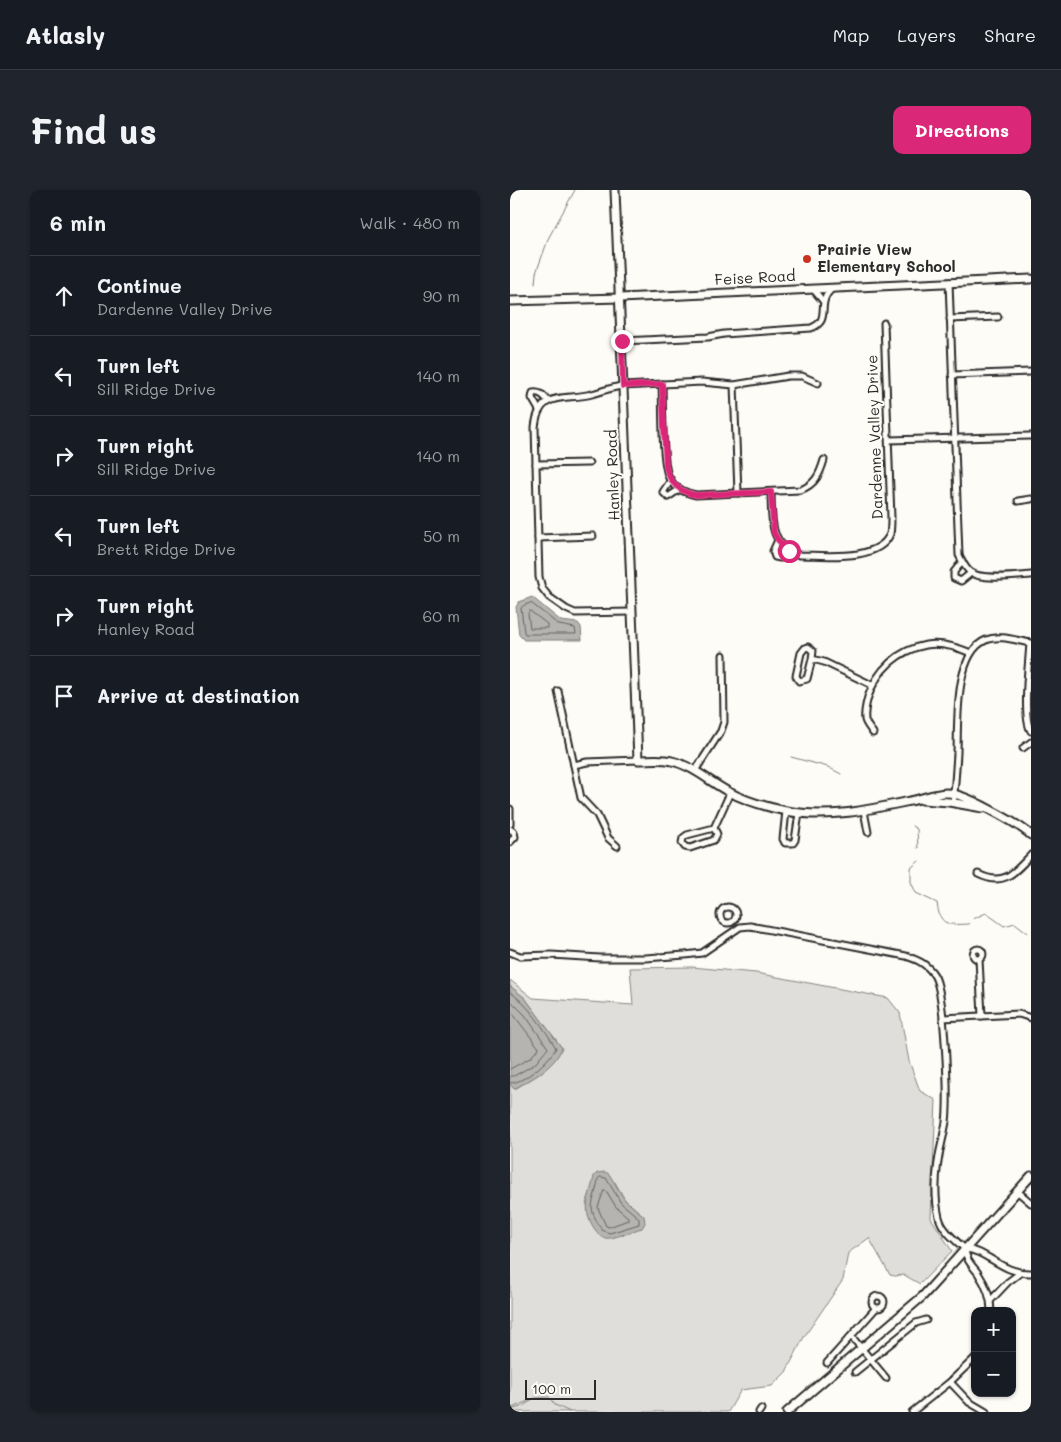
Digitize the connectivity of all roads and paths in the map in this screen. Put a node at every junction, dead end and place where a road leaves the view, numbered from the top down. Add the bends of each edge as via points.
1 (616, 190) edge
2 (1031, 279) edge
3 (949, 282) junction
4 (834, 288) junction
5 (813, 289) junction
6 (620, 298) junction
7 (510, 301) edge
8 (823, 301) junction
9 (998, 317) dead end
10 (950, 319) junction
11 (884, 323) dead end
12 (622, 341) junction
13 (1031, 372) edge
14 (952, 375) junction
15 (818, 383) dead end
16 (662, 384) junction
17 (734, 384) junction
18 (623, 386) junction
19 (548, 401) junction
20 (539, 410) junction
21 (1031, 436) edge
22 (954, 438) junction
23 (890, 440) junction
24 (824, 460) dead end
25 (588, 463) dead end
26 (536, 464) junction
27 (670, 480) junction
28 (680, 489) junction
29 (771, 492) junction
30 (738, 493) junction
31 (1031, 498) edge
32 (1018, 501) dead end
33 (593, 536) dead end
34 (538, 538) junction
35 (778, 540) junction
36 (791, 552) junction
37 (962, 562) junction
38 (971, 573) junction
39 (1031, 576) edge
40 (632, 612) junction
41 (1030, 643) edge
42 (971, 653) junction
43 (722, 655) dead end
44 (812, 659) junction
45 (872, 685) junction
46 (558, 691) dead end
47 (1031, 731) edge
48 (873, 733) dead end
49 (1031, 742) edge
50 (1023, 748) dead end
51 (638, 760) junction
52 (574, 765) junction
53 (695, 771) junction
54 (730, 792) junction
55 (954, 794) junction
56 (919, 799) junction
57 (953, 802) junction
58 (985, 808) junction
59 (510, 809) edge
60 (786, 811) junction
61 (864, 811) junction
62 (799, 813) junction
63 (510, 824) edge
64 (714, 828) junction
65 (510, 829) edge
66 (868, 832) dead end
67 (1031, 835) edge
68 (510, 842) edge
69 (617, 846) dead end
70 (1031, 855) edge
71 (978, 874) dead end
72 (731, 922) dead end
73 (734, 930) junction
74 (510, 952) edge
75 (979, 959) dead end
76 (982, 1016) junction
77 (943, 1018) junction
78 (1031, 1018) edge
79 (1031, 1176) edge
80 (1017, 1191) junction
81 (1031, 1203) edge
82 (965, 1249) junction
83 (1020, 1273) junction
84 (1031, 1273) edge
85 (991, 1300) junction
86 (992, 1307) edge
87 (876, 1308) dead end
88 (926, 1320) dead end
89 (852, 1337) junction
90 (862, 1348) junction
91 (871, 1360) junction
92 (971, 1362) edge
93 (827, 1363) dead end
94 (855, 1372) dead end
95 (886, 1378) dead end
96 (950, 1382) junction
97 (789, 1411) edge
98 (912, 1412) edge
99 (986, 1412) edge

1 - 6 street, Hanley Road
2 - 3 street, Feise Road
3 - 4 street, Feise Road
3 - 10 street
4 - 5 street, Feise Road
4 - 8 street
5 - 6 street, Feise Road
5 - 8 street
6 - 7 street, Feise Road
6 - 12 street, Hanley Road
8 - 12 street via 822,320 807,329
9 - 10 street
10 - 14 street
11 - 23 street, Dardenne Valley Drive
12 - 18 street, Hanley Road
13 - 14 street
14 - 22 street
15 - 17 street via 802,376 788,376
16 - 17 street
16 - 18 street
16 - 27 street via 666,467
17 - 30 street
18 - 19 street
18 - 40 street, Hanley Road
19 - 20 street
19 - 20 street via 538,392 534,393 532,398
20 - 26 street via 535,427
21 - 22 street
22 - 23 street
22 - 37 street via 958,548
23 - 36 street, Dardenne Valley Drive via 891,525 882,545 864,553 799,555
24 - 29 street via 820,475 809,486
25 - 26 street
26 - 34 street
27 - 28 street
27 - 28 street via 665,495 672,496
28 - 30 street via 696,495
29 - 30 street
29 - 35 street, Dardenne Valley Drive via 773,529
31 - 32 street
33 - 34 street
34 - 40 street via 539,576 542,588 549,596 575,613
35 - 36 street
35 - 36 street, Dardenne Valley Drive via 773,551 775,557
37 - 38 street
37 - 38 street via 954,572 954,578 961,581
38 - 39 street via 984,577
40 - 51 street, Hanley Road
41 - 42 street via 992,638
41 - 47 street via 1026,707
42 - 45 street via 935,644 909,649 883,668
42 - 55 street via 958,708
43 - 53 street via 724,722
44 - 44 street via 811,648 802,650 796,672 799,681 807,679
44 - 45 street
45 - 48 street via 865,721
46 - 52 street
49 - 50 street
51 - 52 street
51 - 53 street via 671,761
52 - 69 street via 581,798 597,815 608,838
53 - 54 street
54 - 60 street
54 - 64 street
55 - 56 street
55 - 57 street
55 - 58 street
56 - 57 street
56 - 61 street
57 - 58 street
58 - 67 street
59 - 63 street
60 - 62 street
60 - 62 street via 783,839 789,844 795,840
61 - 62 street
61 - 66 street
64 - 64 street via 714,840 690,848 682,843 687,835
65 - 68 street via 515,837
70 - 71 street via 1007,877 993,880
72 - 73 street
73 - 74 street via 702,953 685,955 607,958 520,956
73 - 77 street via 750,926 920,961 939,986
75 - 76 street
76 - 77 street
76 - 78 street via 1018,1014
77 - 82 street via 947,1114 938,1166 937,1198 939,1218
79 - 80 street
80 - 81 street
80 - 82 street
82 - 83 street via 975,1249
82 - 85 street via 966,1259 979,1275
82 - 90 street via 923,1296
83 - 84 street
83 - 85 street
85 - 86 street
87 - 89 street
88 - 91 street via 916,1323
89 - 90 street
89 - 93 street
90 - 91 street
90 - 97 street
91 - 94 street
91 - 95 street
92 - 96 street
96 - 98 street
96 - 99 street via 969,1402

